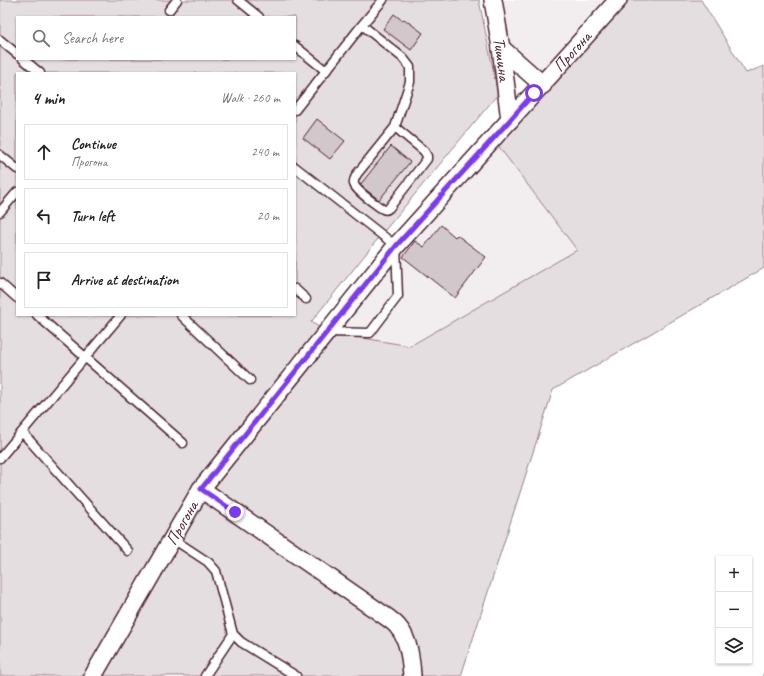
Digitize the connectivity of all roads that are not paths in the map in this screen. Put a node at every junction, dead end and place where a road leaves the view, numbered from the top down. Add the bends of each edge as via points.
1 (177, 0) edge
2 (238, 0) edge
3 (382, 0) edge
4 (493, 0) edge
5 (618, 0) edge
6 (170, 10) dead end
7 (258, 16) edge
8 (362, 25) junction
9 (0, 40) edge
10 (296, 47) edge
11 (501, 48) junction
12 (16, 53) edge
13 (24, 60) edge
14 (326, 71) junction
15 (39, 72) edge
16 (543, 84) junction
17 (296, 109) edge
18 (510, 120) junction
19 (395, 127) junction
20 (0, 155) edge
21 (16, 168) edge
22 (296, 168) edge
23 (16, 193) edge
24 (0, 212) edge
25 (396, 246) junction
26 (0, 283) edge
27 (296, 290) edge
28 (16, 297) edge
29 (306, 299) dead end
30 (38, 316) edge
31 (120, 316) edge
32 (182, 316) edge
33 (327, 332) junction
34 (85, 357) junction
35 (250, 380) dead end
36 (22, 432) junction
37 (183, 442) dead end
38 (0, 458) edge
39 (201, 489) junction
40 (173, 539) junction
41 (128, 551) dead end
42 (233, 634) junction
43 (93, 676) edge
44 (205, 676) edge
45 (296, 676) edge
46 (412, 676) edge

1 - 6 lane
2 - 7 lane
3 - 8 lane
4 - 11 street, Тишина
5 - 16 street, Прогона
8 - 14 lane
8 - 19 lane via 403,58 410,67 410,82
9 - 12 lane
10 - 14 lane
11 - 16 street
11 - 18 street, Тишина
13 - 15 lane
14 - 17 lane
16 - 18 street, Прогона
18 - 25 street, Прогона
19 - 19 lane via 354,179 356,188 384,210 389,208 427,159 424,151
20 - 21 lane
22 - 25 lane
23 - 24 lane
25 - 33 street, Прогона
25 - 33 lane via 398,296 370,333
26 - 28 lane
27 - 29 lane
30 - 34 lane
31 - 34 lane
32 - 35 lane
33 - 39 street, Прогона
34 - 36 lane
34 - 37 lane
36 - 38 lane
36 - 41 lane
39 - 40 street, Прогона
39 - 46 street via 399,627 406,641
40 - 42 lane via 208,562 216,571
40 - 43 street, Прогона
42 - 44 lane
42 - 45 lane via 241,642

